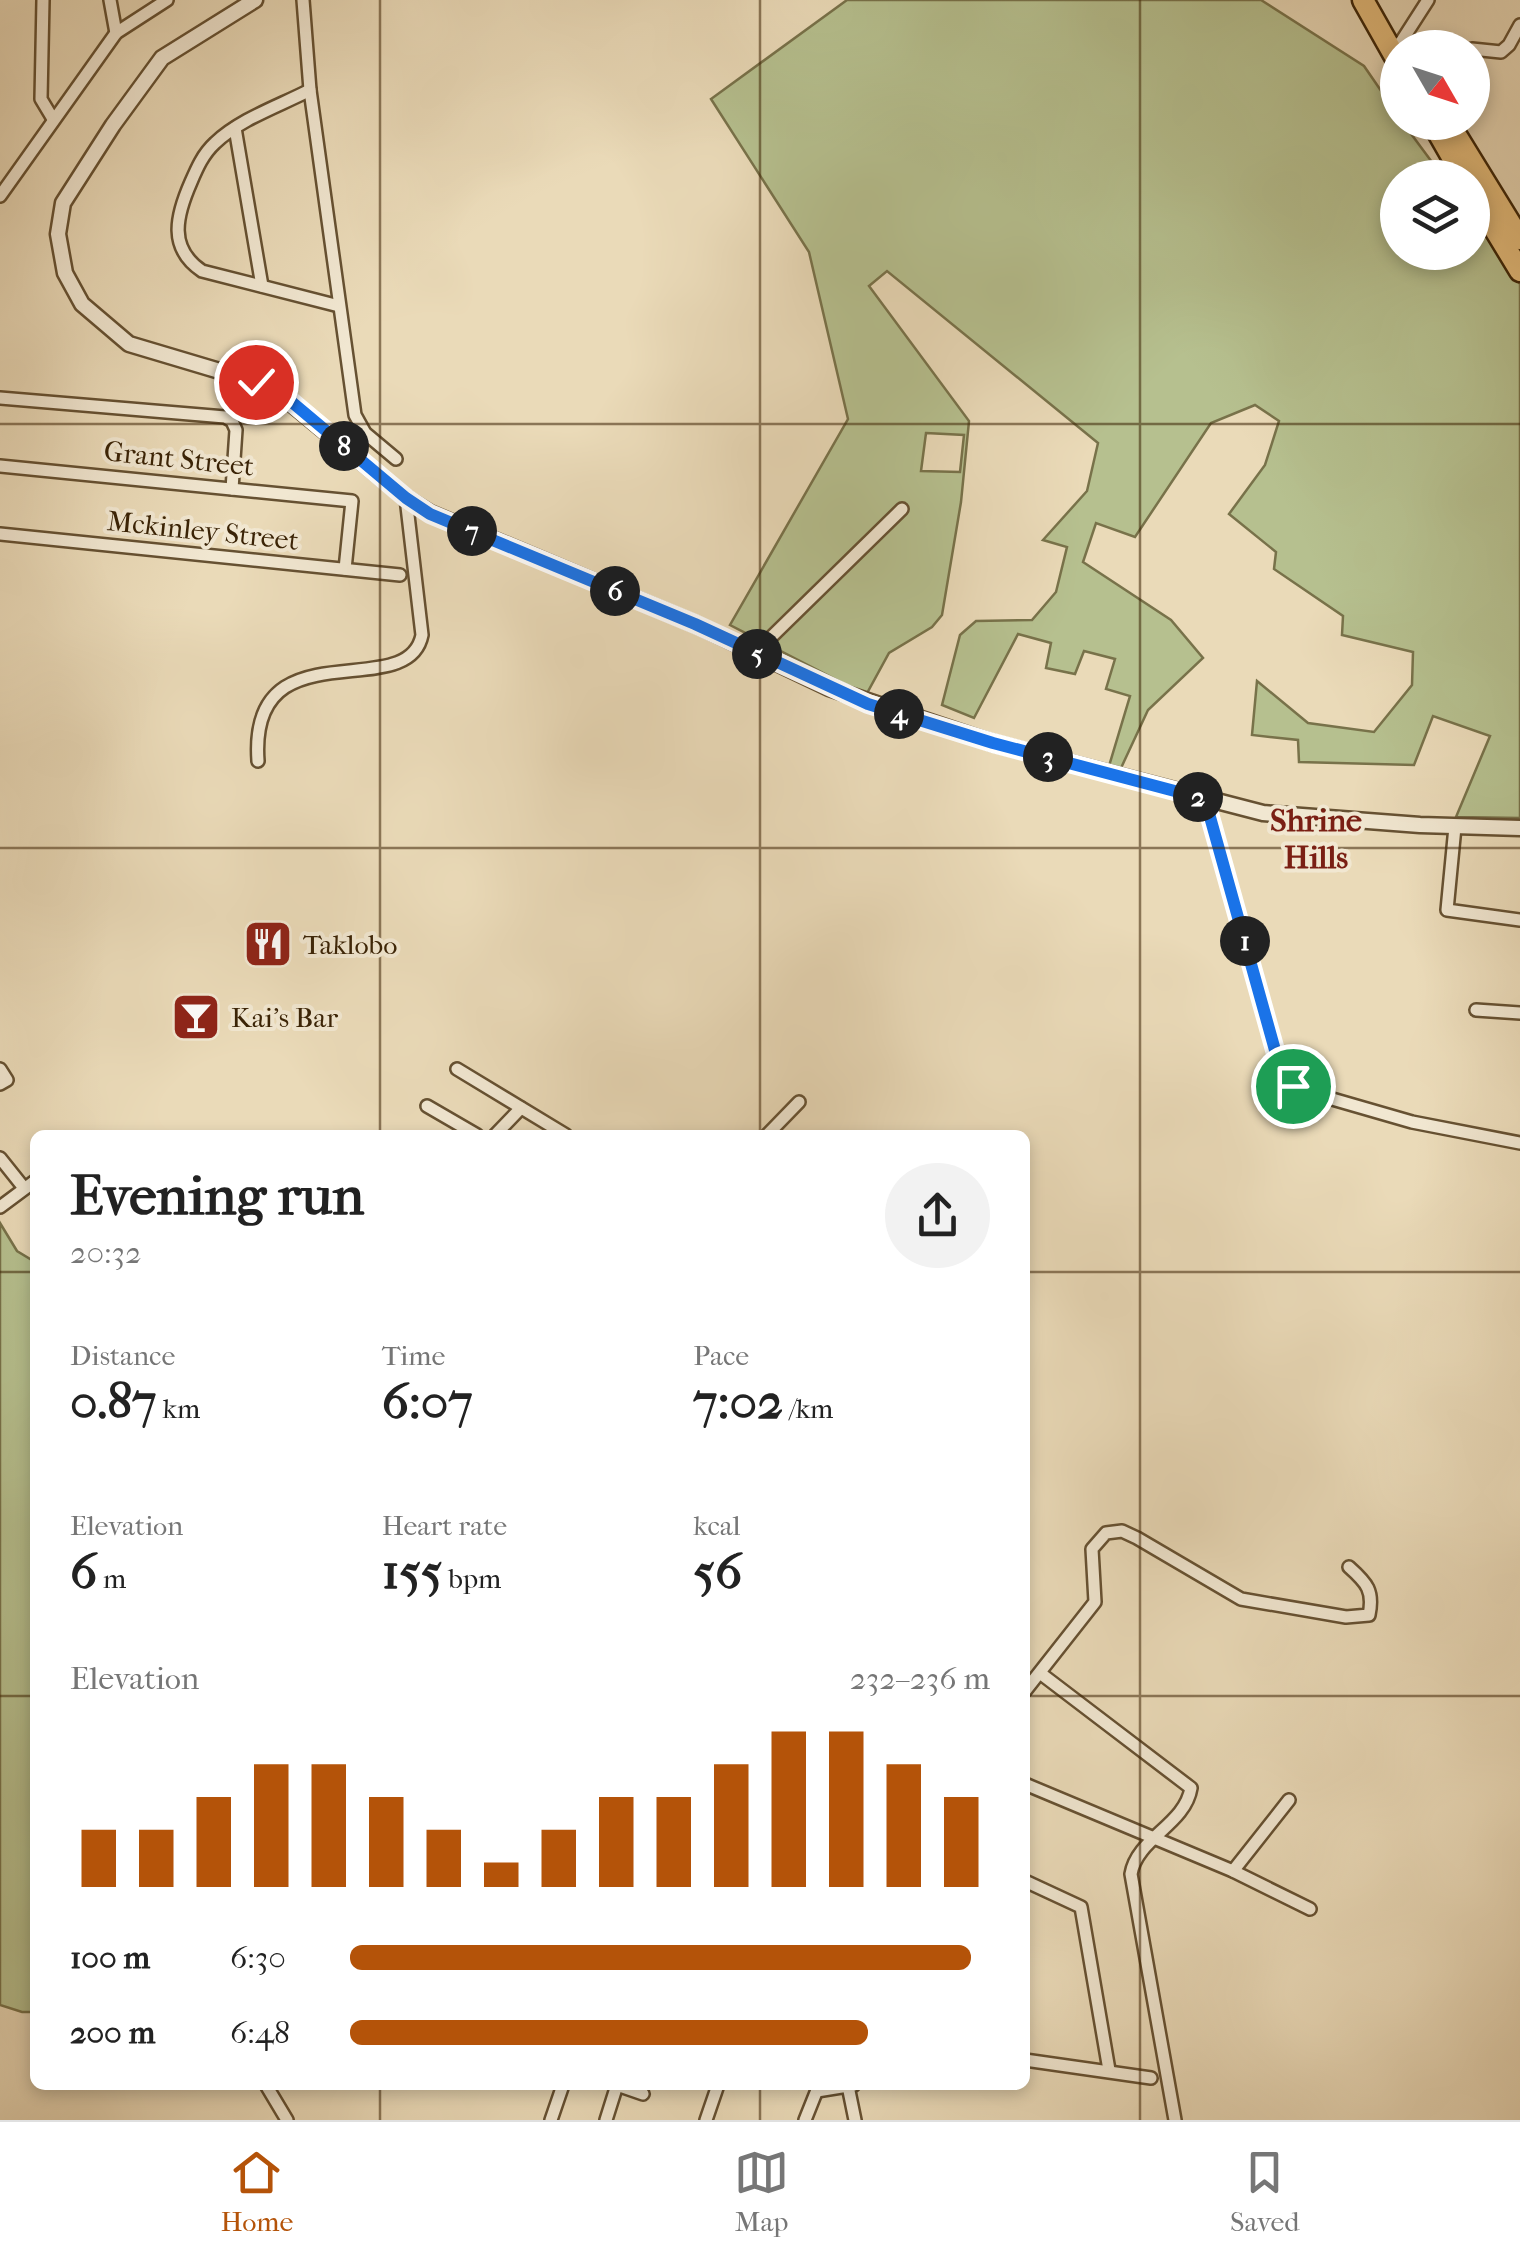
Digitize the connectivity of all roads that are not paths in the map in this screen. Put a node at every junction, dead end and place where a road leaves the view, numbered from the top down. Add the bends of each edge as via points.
1 (43, 0) edge
2 (110, 0) edge
3 (168, 0) edge
4 (254, 0) edge
5 (303, 0) edge
6 (1362, 0) edge
7 (1377, 0) edge
8 (1428, 0) edge
9 (1520, 25) edge
10 (1384, 30) edge
11 (1390, 30) edge
12 (1410, 30) edge
13 (116, 33) junction
14 (1490, 51) edge
15 (310, 90) junction
16 (53, 119) junction
17 (235, 128) junction
18 (1459, 140) edge
19 (0, 196) edge
20 (1490, 222) edge
21 (1520, 239) edge
22 (1520, 271) edge
23 (262, 286) junction
24 (339, 306) junction
25 (0, 398) edge
26 (396, 459) dead end
27 (0, 466) edge
28 (232, 488) junction
29 (406, 498) junction
30 (902, 509) dead end
31 (0, 534) edge
32 (345, 570) junction
33 (400, 575) dead end
34 (756, 653) junction
35 (258, 761) dead end
36 (1205, 799) junction
37 (1455, 827) junction
38 (1520, 828) edge
39 (1520, 920) edge
40 (1476, 1010) dead end
41 (1520, 1013) edge
42 (0, 1069) edge
43 (456, 1069) dead end
44 (0, 1084) edge
45 (799, 1102) dead end
46 (427, 1106) dead end
47 (521, 1108) junction
48 (468, 1130) edge
49 (499, 1130) edge
50 (558, 1130) edge
51 (772, 1130) edge
52 (1520, 1143) edge
53 (0, 1158) edge
54 (30, 1185) edge
55 (30, 1187) edge
56 (0, 1207) edge
57 (1349, 1568) dead end
58 (1040, 1673) junction
59 (1030, 1684) edge
60 (1030, 1786) edge
61 (1289, 1800) dead end
62 (1154, 1840) junction
63 (1232, 1872) junction
64 (1030, 1883) edge
65 (1310, 1909) dead end
66 (1030, 2061) edge
67 (1109, 2070) junction
68 (1151, 2078) dead end
69 (269, 2090) edge
70 (561, 2090) edge
71 (615, 2090) edge
72 (632, 2090) edge
73 (716, 2090) edge
74 (817, 2090) edge
75 (852, 2090) edge
76 (644, 2094) dead end
77 (287, 2120) edge
78 (551, 2120) edge
79 (606, 2120) edge
80 (706, 2120) edge
81 (806, 2120) edge
82 (856, 2120) edge
83 (1175, 2120) edge

1 - 16 street via 40,98
2 - 13 street
3 - 13 street
4 - 29 street via 162,58 102,140 63,203 58,234 65,272 82,304 129,344 270,386
5 - 15 street
6 - 10 highway
7 - 11 highway
8 - 12 street
9 - 14 street via 1506,49
13 - 16 street
15 - 17 street
15 - 24 street
16 - 19 street
17 - 23 street
17 - 23 street via 200,161 180,212 178,242 202,271
18 - 21 highway
20 - 22 highway
23 - 24 street
24 - 26 street via 358,424
25 - 28 street via 225,418 236,430
27 - 28 street, Grant Street
28 - 32 street, Grant Street via 352,501
29 - 34 street
29 - 35 street via 420,644 399,662 282,687 264,713
30 - 34 street
31 - 32 street, Mckinley Street
32 - 33 street, Mckinley Street
34 - 36 street via 926,723
36 - 37 street via 1263,814
36 - 52 street via 1287,1082 1412,1122
37 - 38 street
37 - 39 street via 1448,910
40 - 41 street
42 - 44 street via 6,1080
43 - 47 street
45 - 51 street
46 - 48 street
47 - 49 street
47 - 50 street
53 - 54 street
55 - 56 street
57 - 58 street via 1368,1584 1369,1616 1241,1599 1137,1538 1106,1533 1092,1549 1094,1602
58 - 59 street
58 - 62 street via 1188,1783 1185,1805
60 - 62 street
61 - 63 street
62 - 63 street
62 - 83 street via 1139,1852 1131,1874
63 - 65 street
64 - 67 street via 1081,1906
66 - 67 street
67 - 68 street
69 - 77 street
70 - 78 street
71 - 79 street
72 - 76 street
73 - 80 street
74 - 81 street
75 - 82 street

